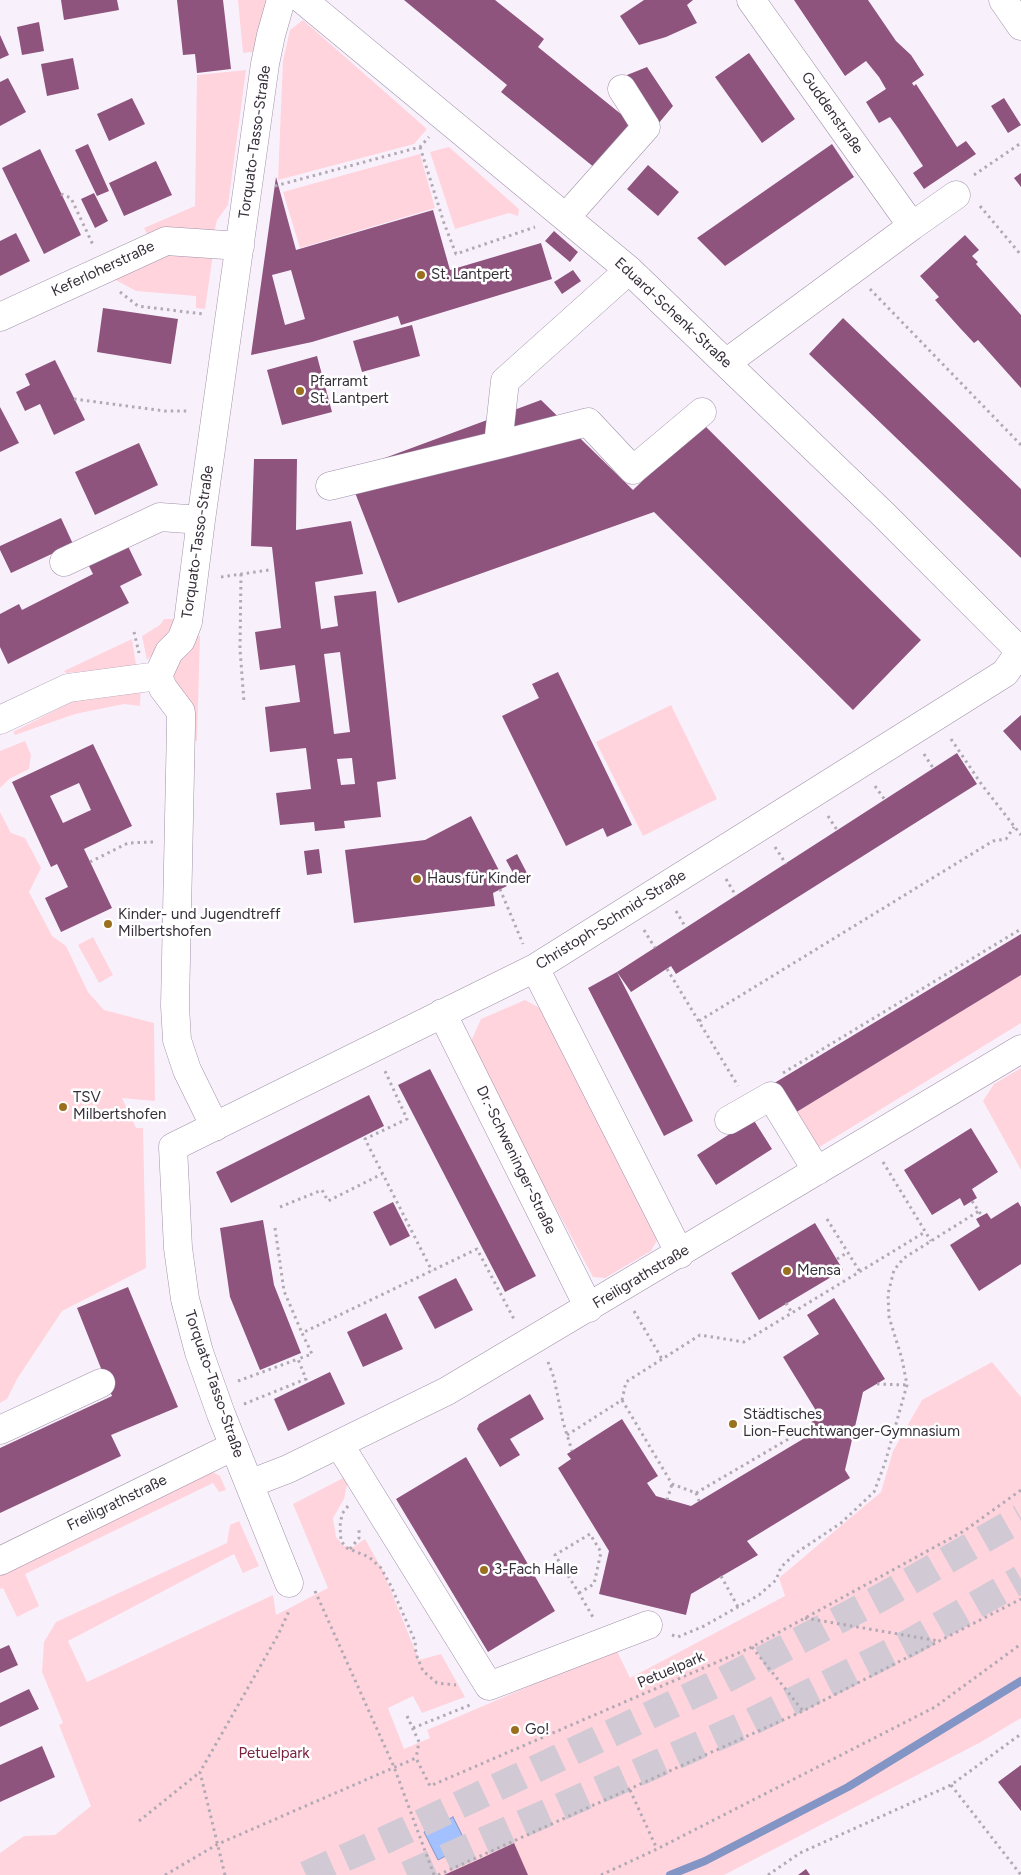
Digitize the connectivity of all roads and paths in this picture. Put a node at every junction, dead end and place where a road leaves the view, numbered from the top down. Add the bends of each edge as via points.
1 (281, 0) edge
2 (303, 0) edge
3 (751, 0) edge
4 (1003, 0) edge
5 (1021, 26) edge
6 (622, 89) dead end
7 (447, 118) junction
8 (1021, 143) edge
9 (420, 147) junction
10 (268, 188) dead end
11 (62, 194) dead end
12 (956, 195) junction
13 (566, 217) junction
14 (912, 226) junction
15 (240, 246) junction
16 (1021, 255) edge
17 (100, 270) junction
18 (629, 270) junction
19 (853, 272) junction
20 (0, 317) edge
21 (230, 319) junction
22 (726, 363) junction
23 (74, 399) dead end
24 (192, 411) dead end
25 (702, 412) dead end
26 (498, 445) junction
27 (1021, 445) edge
28 (330, 486) dead end
29 (201, 520) junction
30 (64, 562) dead end
31 (241, 574) dead end
32 (1021, 651) edge
33 (158, 676) junction
34 (244, 702) dead end
35 (0, 720) edge
36 (946, 731) dead end
37 (920, 747) dead end
38 (934, 768) dead end
39 (871, 779) dead end
40 (884, 800) dead end
41 (823, 810) dead end
42 (1014, 827) junction
43 (837, 830) dead end
44 (1021, 835) edge
45 (179, 841) junction
46 (772, 842) dead end
47 (90, 862) dead end
48 (786, 864) dead end
49 (722, 874) dead end
50 (500, 889) dead end
51 (736, 896) dead end
52 (672, 906) dead end
53 (641, 926) dead end
54 (686, 928) dead end
55 (1021, 929) edge
56 (522, 941) dead end
57 (655, 948) dead end
58 (535, 968) junction
59 (667, 969) dead end
60 (442, 1013) junction
61 (699, 1021) junction
62 (374, 1047) junction
63 (1021, 1050) edge
64 (778, 1076) dead end
65 (740, 1114) joint
66 (215, 1127) junction
67 (869, 1140) junction
68 (173, 1147) joint
69 (818, 1171) junction
70 (382, 1174) junction
71 (972, 1200) dead end
72 (280, 1207) dead end
73 (979, 1210) junction
74 (982, 1216) dead end
75 (827, 1219) dead end
76 (275, 1228) dead end
77 (926, 1232) junction
78 (931, 1241) junction
79 (848, 1252) junction
80 (680, 1254) junction
81 (837, 1260) dead end
82 (432, 1271) junction
83 (860, 1272) junction
84 (620, 1289) junction
85 (786, 1303) dead end
86 (589, 1308) junction
87 (792, 1313) junction
88 (302, 1333) junction
89 (537, 1352) junction
90 (298, 1359) junction
91 (662, 1359) junction
92 (101, 1383) dead end
93 (877, 1384) dead end
94 (907, 1385) junction
95 (622, 1400) junction
96 (217, 1402) junction
97 (0, 1430) edge
98 (797, 1434) dead end
99 (567, 1435) junction
100 (339, 1444) junction
101 (234, 1446) junction
102 (572, 1451) dead end
103 (249, 1484) junction
104 (672, 1484) junction
105 (1021, 1490) edge
106 (369, 1492) junction
107 (696, 1493) junction
108 (667, 1500) dead end
109 (699, 1501) dead end
110 (350, 1549) junction
111 (0, 1561) edge
112 (722, 1576) dead end
113 (289, 1583) junction
114 (578, 1593) junction
115 (1021, 1599) edge
116 (738, 1607) junction
117 (804, 1618) junction
118 (648, 1625) joint
119 (607, 1640) junction
120 (940, 1641) junction
121 (1021, 1644) edge
122 (752, 1647) junction
123 (481, 1674) junction
124 (472, 1704) dead end
125 (802, 1711) junction
126 (407, 1716) dead end
127 (413, 1728) junction
128 (1021, 1734) edge
129 (416, 1758) junction
130 (394, 1767) junction
131 (200, 1772) junction
132 (951, 1785) junction
133 (630, 1790) junction
134 (139, 1821) dead end
135 (218, 1844) junction
136 (657, 1849) junction
137 (165, 1875) edge
138 (225, 1875) edge
139 (436, 1875) edge
140 (600, 1875) edge
141 (768, 1875) edge
142 (1021, 1875) edge

1 - 15 street, Torquato-Tasso-Straße via 265,64
2 - 7 street, Eduard-Schenk-Straße
3 - 14 street, Guddenstraße
4 - 5 street
6 - 13 street via 646,127
7 - 9 path
7 - 13 street, Eduard-Schenk-Straße
8 - 12 path via 970,178
9 - 10 path
9 - 13 path via 456,254
11 - 17 path via 71,198
12 - 14 street
12 - 16 path via 978,204
13 - 18 street, Eduard-Schenk-Straße
14 - 19 street
15 - 17 street, Keferloherstraße via 166,241
15 - 21 street, Torquato-Tasso-Straße
17 - 20 street, Keferloherstraße
17 - 21 path via 138,306
18 - 22 street, Eduard-Schenk-Straße
18 - 26 street via 505,381
19 - 22 street
19 - 27 path
21 - 29 street, Torquato-Tasso-Straße
22 - 32 street, Eduard-Schenk-Straße
23 - 24 path via 165,411
25 - 26 street via 633,470 588,422
26 - 28 street
29 - 30 street via 160,517
29 - 33 street, Torquato-Tasso-Straße via 188,622 181,640 169,652
31 - 34 path via 240,649
32 - 58 street, Christoph-Schmid-Straße via 1005,673
33 - 35 street via 68,688
33 - 45 street via 181,712
36 - 42 path
37 - 38 path
39 - 40 path
41 - 43 path
42 - 44 path
42 - 61 path via 1006,839 993,841
45 - 47 path via 128,843
45 - 66 street via 177,1040 187,1070
46 - 48 path
49 - 51 path
50 - 56 path
52 - 54 path
53 - 57 path
55 - 64 path
58 - 60 street, Christoph-Schmid-Straße
58 - 80 street
59 - 61 path
60 - 62 street, Christoph-Schmid-Straße
60 - 86 street, Dr.-Schweninger-Straße
61 - 65 path
62 - 66 street, Christoph-Schmid-Straße
62 - 70 path via 406,1120 365,1139
63 - 67 street, Freiligrathstraße
65 - 69 street via 771,1096
66 - 68 street, Christoph-Schmid-Straße
67 - 69 street, Freiligrathstraße
67 - 77 path
68 - 96 street, Torquato-Tasso-Straße via 178,1248 185,1299
69 - 80 street, Freiligrathstraße
70 - 72 path via 328,1201 322,1190
70 - 82 path
71 - 73 path
73 - 74 path
73 - 78 path
75 - 79 path
76 - 88 path via 284,1291
77 - 78 path
77 - 83 path
78 - 94 path via 904,1258 894,1270 888,1294 889,1317
79 - 81 path
79 - 83 path
80 - 84 street, Freiligrathstraße
82 - 88 path
82 - 89 path via 477,1249
83 - 87 path
84 - 86 street, Freiligrathstraße
84 - 91 path
85 - 87 path
86 - 89 street, Freiligrathstraße
87 - 91 path via 744,1342 700,1335
88 - 90 path via 312,1354
89 - 99 path via 554,1378
89 - 100 street, Freiligrathstraße via 447,1391
90 - 96 path
90 - 96 path via 306,1378
91 - 95 path via 626,1382
92 - 97 street
93 - 94 path
94 - 116 path via 886,1463 874,1492 841,1523 796,1553 781,1567 776,1580 759,1595
95 - 99 path
95 - 104 path
96 - 101 street, Torquato-Tasso-Straße
98 - 107 path
99 - 102 path
100 - 103 street, Freiligrathstraße
100 - 106 street
101 - 103 street, Torquato-Tasso-Straße
101 - 111 street, Freiligrathstraße
103 - 113 street, Torquato-Tasso-Straße
104 - 107 path
104 - 108 path
105 - 117 path, Petuelpark via 964,1531
106 - 110 path via 358,1514 359,1538
106 - 110 path via 342,1514 341,1541
106 - 123 street
107 - 109 path
110 - 123 path via 369,1557 381,1568 415,1641 420,1666 428,1677 437,1683 461,1684 471,1682
112 - 116 path
113 - 130 path via 312,1585
113 - 131 path via 290,1608 278,1635
114 - 114 path via 555,1556 590,1534 602,1552 594,1584
114 - 119 path
115 - 120 path
116 - 118 path via 678,1637
117 - 120 path
117 - 122 path, Petuelpark
118 - 119 street
119 - 123 street via 489,1686
120 - 125 path
121 - 136 path via 935,1707
122 - 125 path
122 - 129 path, Petuelpark via 430,1786
124 - 127 path
125 - 133 path
126 - 127 path
127 - 129 path via 420,1742
128 - 132 path
129 - 130 path
130 - 135 path
130 - 139 path
131 - 134 path
131 - 135 path
132 - 141 path via 800,1852
132 - 142 path
133 - 136 path
133 - 139 path
135 - 137 path
135 - 138 path
136 - 140 path

